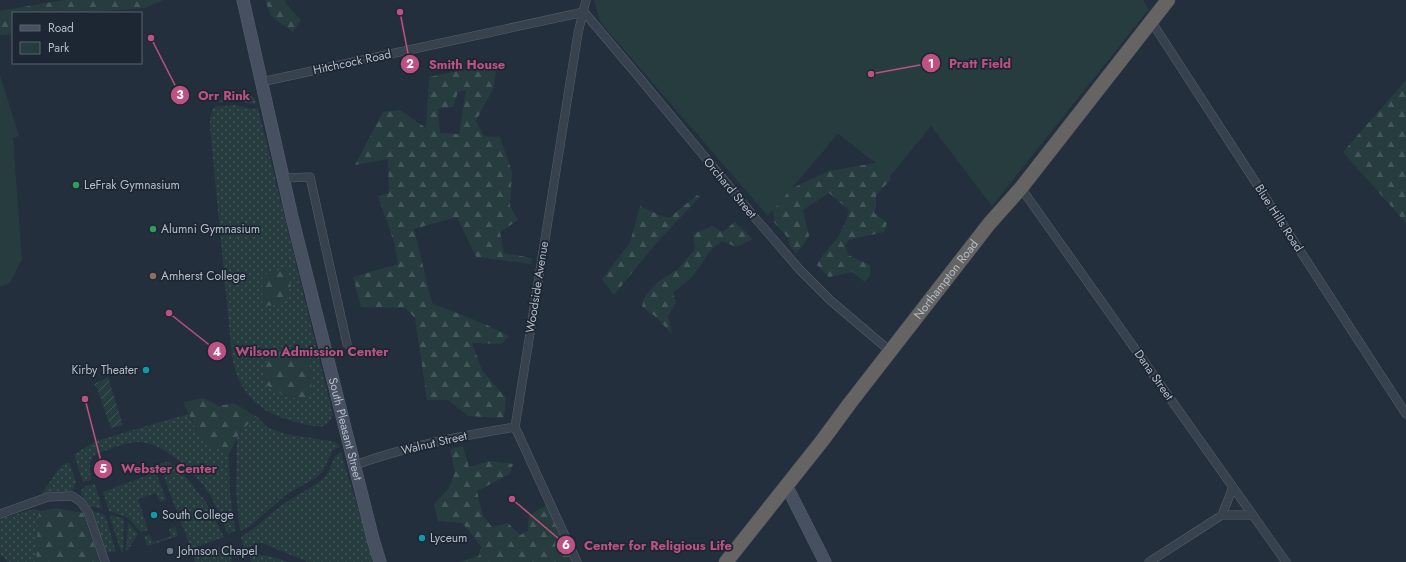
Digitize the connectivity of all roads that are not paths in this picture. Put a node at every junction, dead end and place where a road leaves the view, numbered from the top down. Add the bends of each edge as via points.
1 (243, 0) edge
2 (586, 0) edge
3 (1168, 0) edge
4 (584, 12) junction
5 (1151, 22) junction
6 (261, 82) junction
7 (283, 178) junction
8 (1021, 188) junction
9 (347, 344) dead end
10 (890, 350) junction
11 (1406, 414) edge
12 (515, 427) junction
13 (355, 465) junction
14 (786, 485) junction
15 (1233, 487) junction
16 (0, 514) edge
17 (1222, 515) junction
18 (1253, 515) junction
19 (104, 562) edge
20 (380, 562) edge
21 (577, 562) edge
22 (726, 562) edge
23 (825, 562) edge
24 (1149, 562) edge
25 (1286, 562) edge

1 - 6 main road, South Pleasant Street
2 - 4 street, Woodside Avenue
3 - 5 highway, Northampton Road
4 - 6 street, Hitchcock Road
4 - 10 street, Orchard Street via 800,270 830,300
4 - 12 street, Woodside Avenue via 578,33
5 - 8 highway, Northampton Road
5 - 11 street, Blue Hills Road
6 - 7 main road, South Pleasant Street
7 - 9 street via 310,177
7 - 13 main road, South Pleasant Street
8 - 10 highway, Northampton Road via 989,224
8 - 15 street, Dana Street
10 - 14 highway, Northampton Road
12 - 13 street, Walnut Street via 426,443
12 - 21 street
13 - 20 main road, South Pleasant Street
14 - 22 highway, Northampton Road
14 - 23 main road
15 - 17 street
15 - 18 street, Dana Street
16 - 19 street via 48,497 72,496 81,502 88,512
17 - 18 street
17 - 24 street
18 - 25 street, Dana Street

